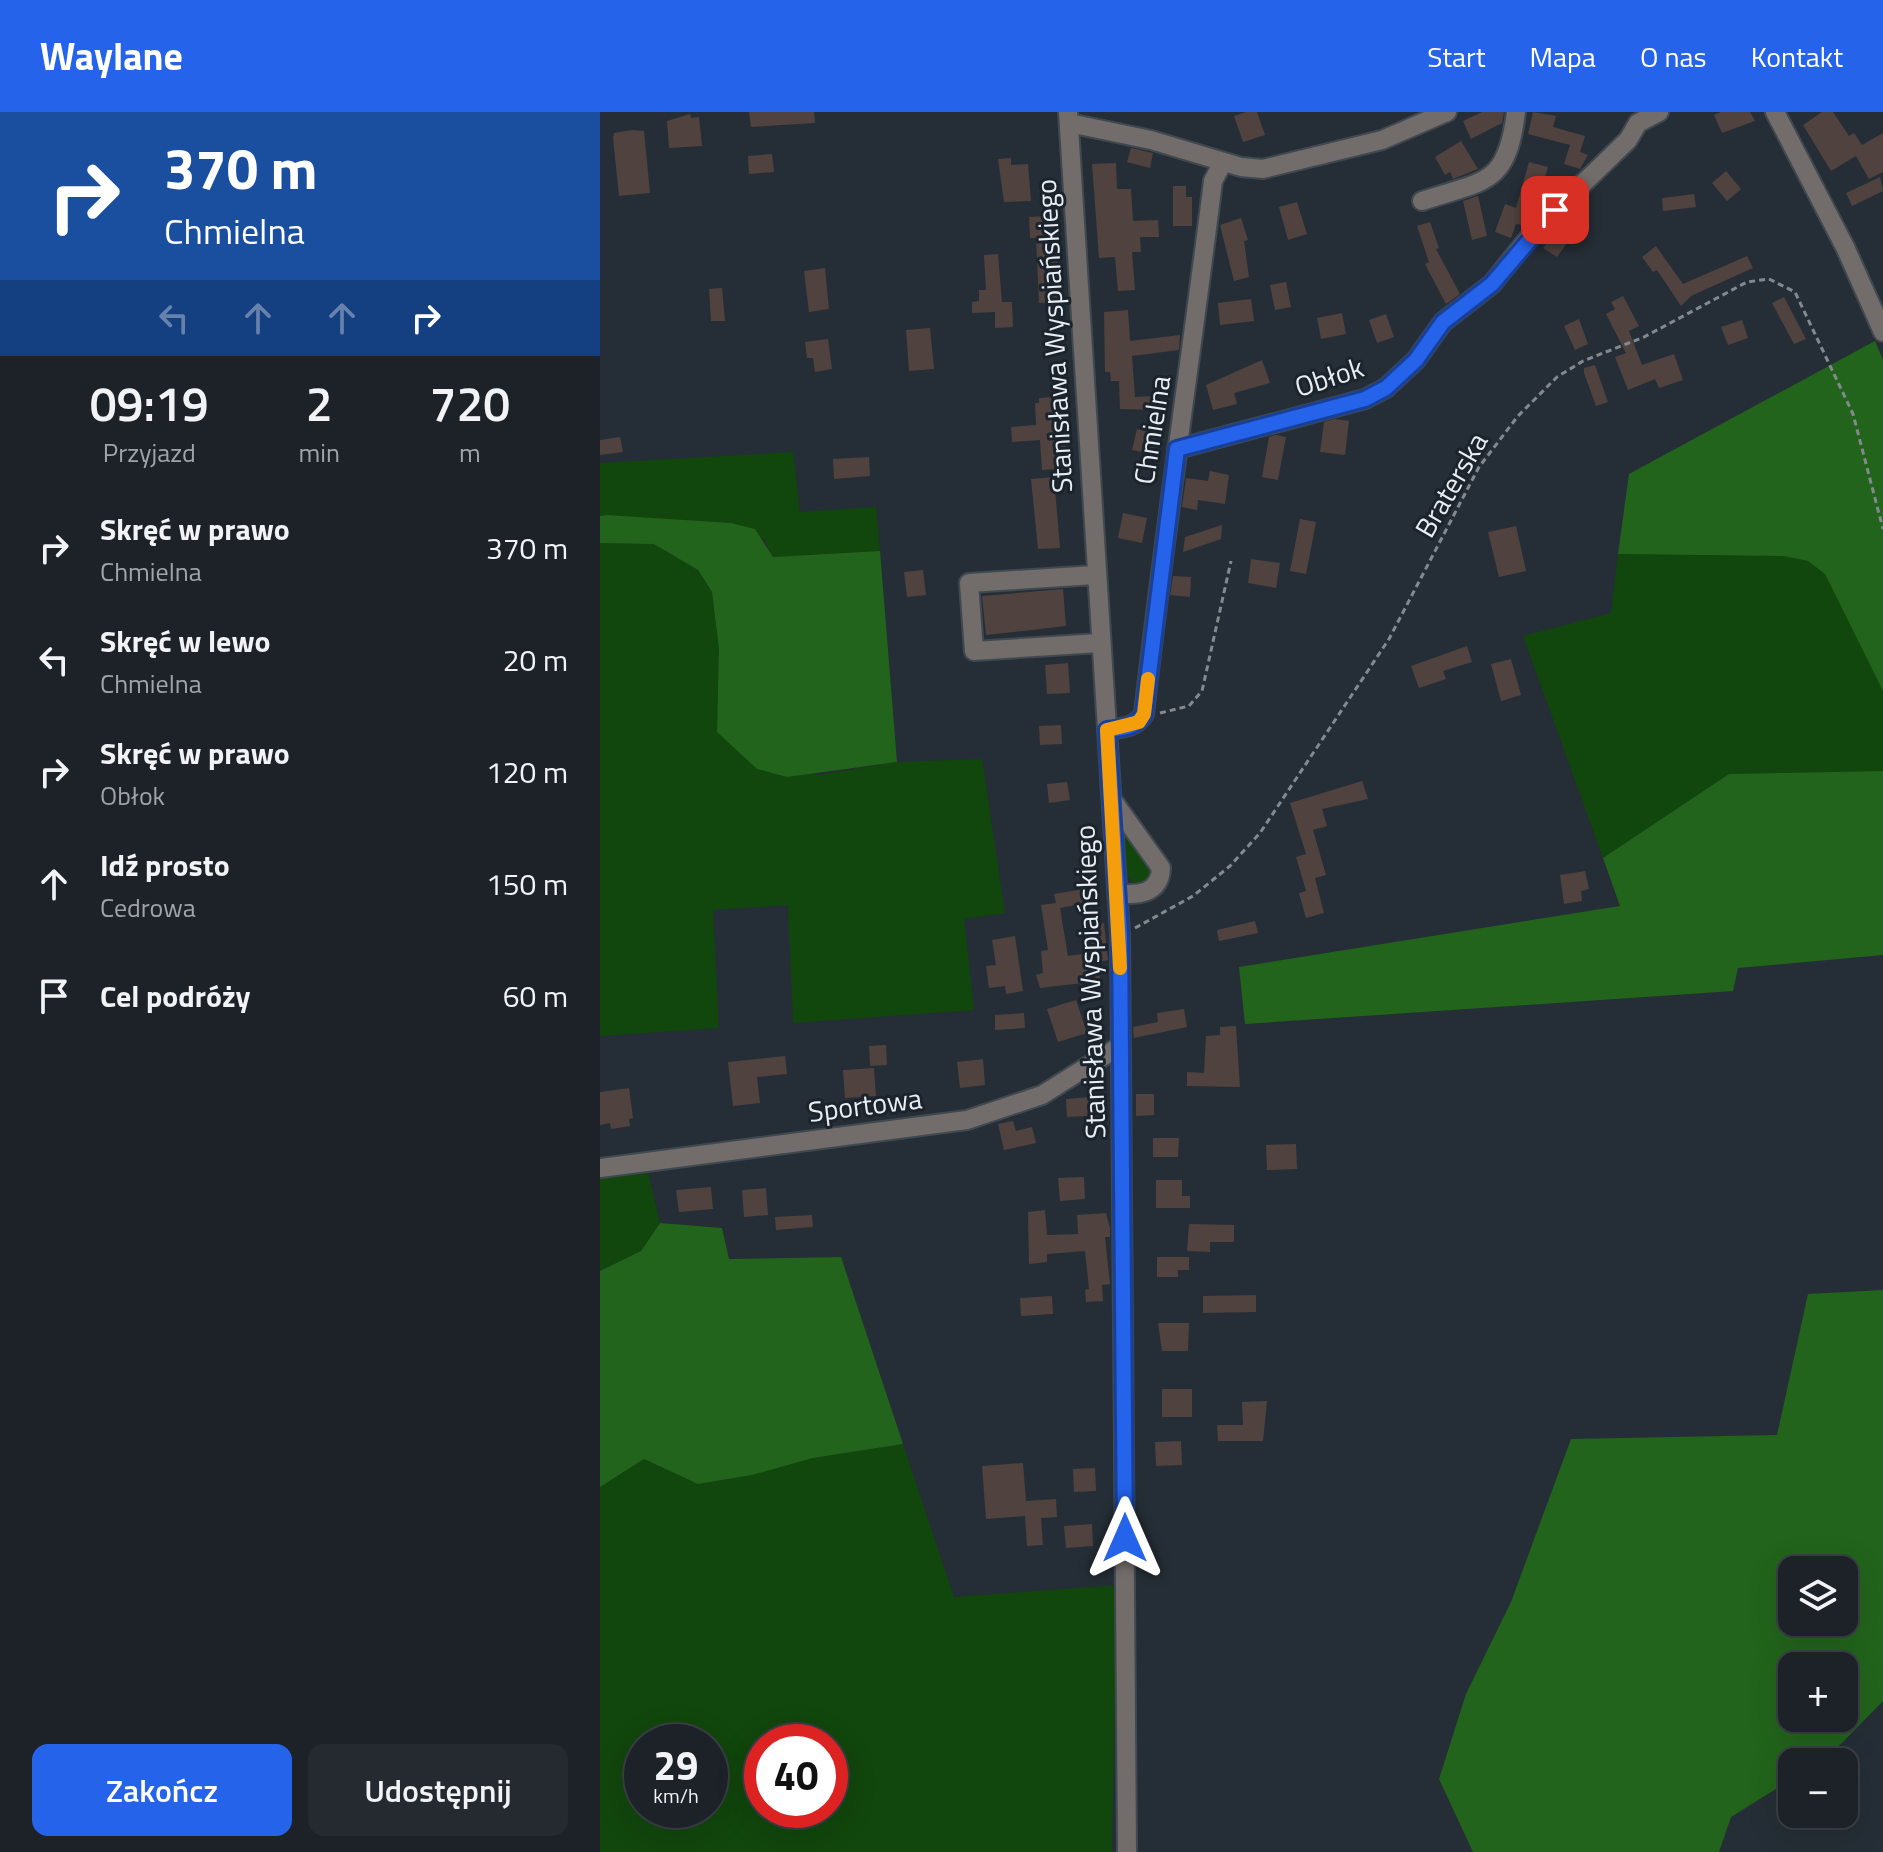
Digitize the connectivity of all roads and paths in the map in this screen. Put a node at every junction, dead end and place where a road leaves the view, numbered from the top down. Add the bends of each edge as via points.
1 (1447, 112) edge
2 (1516, 112) edge
3 (1659, 112) edge
4 (1775, 112) edge
5 (1069, 118) edge
6 (1635, 118) edge
7 (1223, 162) junction
8 (1422, 201) dead end
9 (1883, 332) edge
10 (1177, 449) junction
11 (1883, 529) edge
12 (1231, 561) dead end
13 (1095, 575) junction
14 (1099, 643) junction
15 (1144, 714) junction
16 (1107, 730) junction
17 (1112, 799) junction
18 (1118, 893) junction
19 (1120, 934) junction
20 (1120, 1046) junction
21 (600, 1168) edge
22 (1127, 1852) edge

1 - 7 street via 1382,140 1263,169
2 - 8 street via 1509,153 1491,178
3 - 6 street
4 - 9 street
5 - 7 street
5 - 13 street, Stanisława Wyspiańskiego
6 - 10 street, Obłok via 1628,140 1535,230 1492,284 1443,322 1416,360 1373,396
7 - 10 street, Chmielna via 1213,181
10 - 15 street, Chmielna
11 - 19 path, Braterska via 1853,414 1795,292 1769,279 1747,282 1644,337 1583,361 1557,377 1518,416 1479,467 1389,639 1260,833 1193,896
12 - 15 path via 1202,691 1175,712
13 - 14 street, Stanisława Wyspiańskiego
13 - 14 street via 969,583 974,651
14 - 16 street, Stanisława Wyspiańskiego
15 - 16 street via 1128,727
16 - 17 street, Stanisława Wyspiańskiego
17 - 18 street, Stanisława Wyspiańskiego
17 - 18 street via 1161,868 1149,891
18 - 19 street, Stanisława Wyspiańskiego
19 - 20 street, Stanisława Wyspiańskiego
20 - 21 street, Sportowa via 1042,1095 967,1120
20 - 22 street, Stanisława Wyspiańskiego

